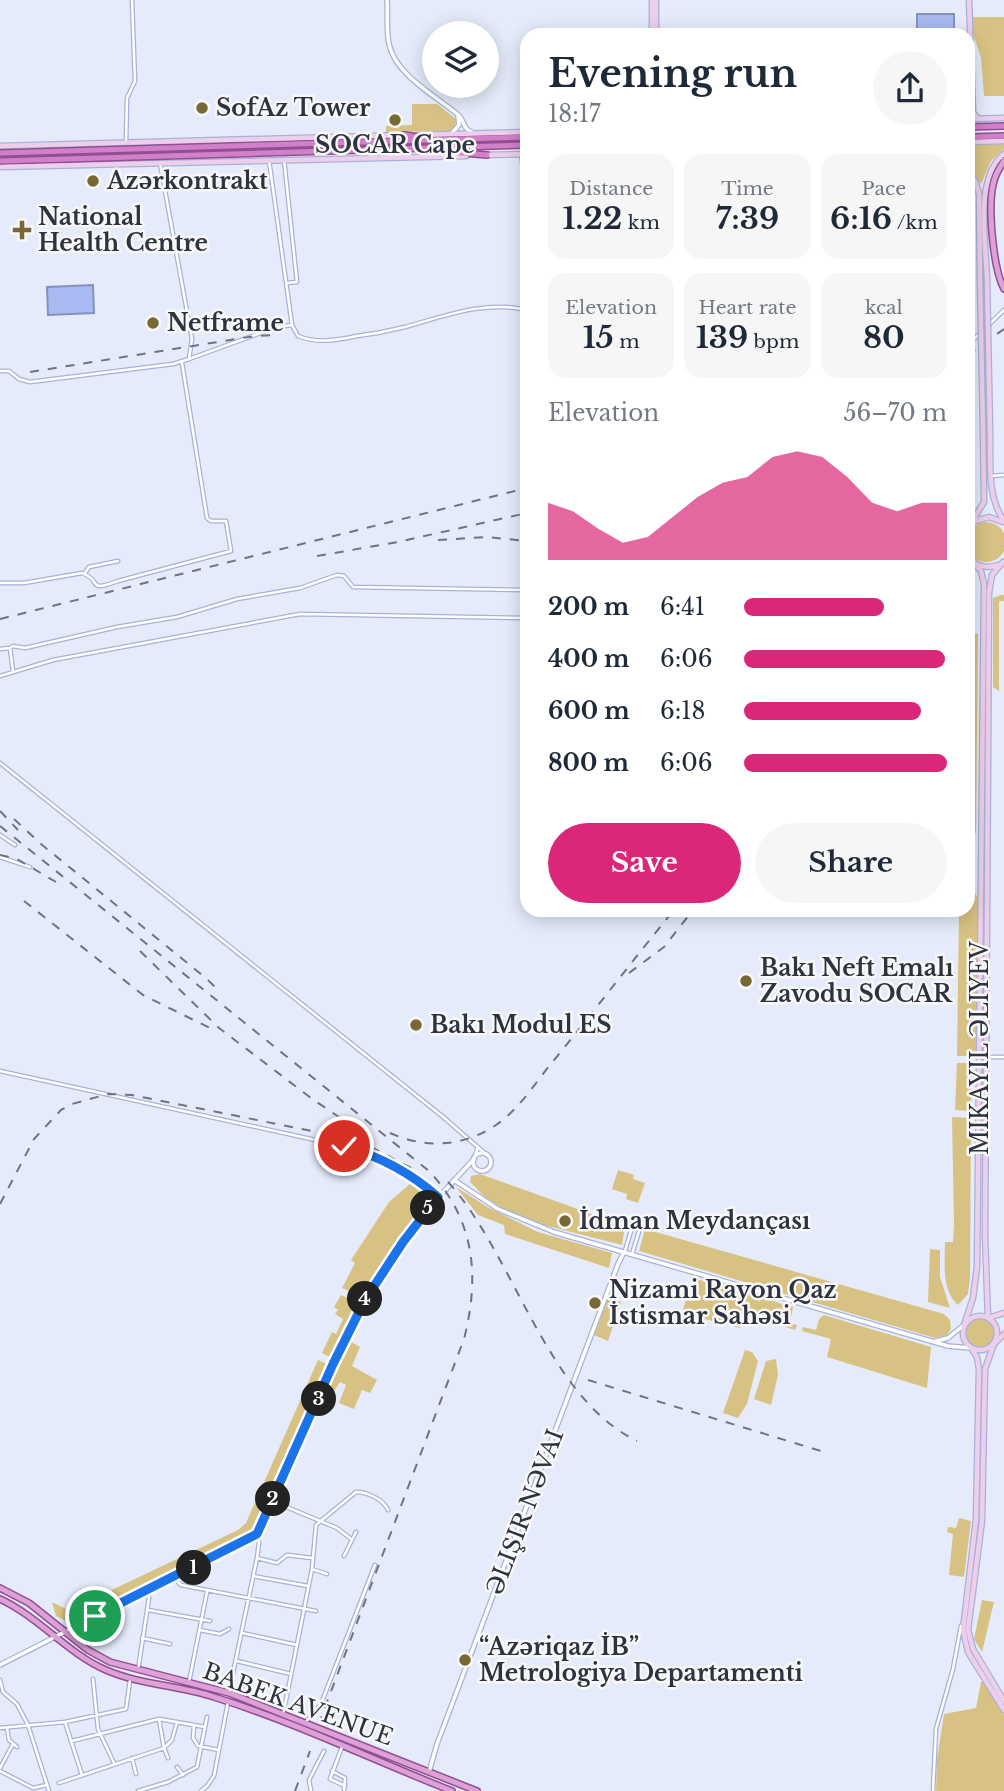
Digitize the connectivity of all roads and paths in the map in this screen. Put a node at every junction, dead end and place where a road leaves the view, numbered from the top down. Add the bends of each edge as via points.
1 (132, 0) edge
2 (387, 0) edge
3 (654, 0) edge
4 (968, 0) edge
5 (654, 28) edge
6 (967, 28) edge
7 (969, 28) edge
8 (458, 114) junction
9 (975, 117) edge
10 (1004, 118) edge
11 (975, 119) edge
12 (979, 119) junction
13 (1004, 126) edge
14 (975, 127) edge
15 (478, 133) junction
16 (446, 134) junction
17 (520, 134) edge
18 (404, 135) junction
19 (520, 135) edge
20 (1004, 135) edge
21 (975, 138) edge
22 (975, 139) edge
23 (452, 140) junction
24 (1004, 141) edge
25 (126, 143) junction
26 (520, 145) edge
27 (0, 146) edge
28 (408, 149) junction
29 (0, 153) edge
30 (520, 154) edge
31 (1004, 154) edge
32 (487, 155) junction
33 (284, 159) junction
34 (269, 160) junction
35 (0, 161) edge
36 (1004, 161) edge
37 (160, 163) junction
38 (0, 167) edge
39 (975, 181) edge
40 (983, 279) junction
41 (286, 283) junction
42 (1004, 289) edge
43 (520, 309) edge
44 (1004, 310) edge
45 (292, 325) junction
46 (975, 338) edge
47 (189, 359) junction
48 (182, 363) junction
49 (0, 371) edge
50 (1004, 475) edge
51 (991, 476) junction
52 (975, 516) edge
53 (975, 521) edge
54 (1004, 522) edge
55 (118, 561) dead end
56 (1004, 562) edge
57 (975, 563) edge
58 (975, 564) edge
59 (85, 573) junction
60 (0, 583) edge
61 (520, 590) edge
62 (520, 618) edge
63 (10, 648) junction
64 (0, 649) edge
65 (13, 670) junction
66 (0, 676) edge
67 (0, 763) edge
68 (0, 835) edge
69 (15, 845) dead end
70 (0, 857) edge
71 (30, 867) dead end
72 (987, 1057) junction
73 (1004, 1057) edge
74 (0, 1071) edge
75 (478, 1147) junction
76 (488, 1156) junction
77 (474, 1159) junction
78 (454, 1180) junction
79 (438, 1197) junction
80 (633, 1224) dead end
81 (641, 1225) dead end
82 (624, 1252) junction
83 (632, 1255) junction
84 (986, 1303) junction
85 (1002, 1313) edge
86 (988, 1318) junction
87 (964, 1325) junction
88 (1004, 1334) edge
89 (934, 1341) junction
90 (994, 1344) junction
91 (971, 1348) junction
92 (272, 1501) junction
93 (388, 1510) dead end
94 (321, 1522) junction
95 (356, 1532) dead end
96 (257, 1534) junction
97 (351, 1539) junction
98 (344, 1556) dead end
99 (257, 1558) junction
100 (312, 1558) junction
101 (375, 1564) dead end
102 (312, 1569) junction
103 (327, 1574) dead end
104 (253, 1576) junction
105 (174, 1578) junction
106 (309, 1586) junction
107 (2, 1589) edge
108 (148, 1591) junction
109 (208, 1591) junction
110 (0, 1599) edge
111 (249, 1599) junction
112 (304, 1609) junction
113 (148, 1610) junction
114 (316, 1611) dead end
115 (964, 1615) junction
116 (202, 1619) junction
117 (210, 1621) dead end
118 (229, 1629) dead end
119 (200, 1630) junction
120 (968, 1630) junction
121 (66, 1632) junction
122 (242, 1633) junction
123 (57, 1636) junction
124 (142, 1638) junction
125 (964, 1638) junction
126 (170, 1644) dead end
127 (298, 1645) junction
128 (966, 1647) junction
129 (957, 1649) junction
130 (237, 1661) junction
131 (0, 1665) edge
132 (138, 1671) junction
133 (293, 1674) junction
134 (130, 1678) junction
135 (93, 1679) dead end
136 (0, 1680) edge
137 (189, 1682) junction
138 (229, 1693) junction
139 (228, 1702) junction
140 (1004, 1702) edge
141 (1004, 1710) edge
142 (284, 1715) junction
143 (95, 1717) junction
144 (207, 1717) dead end
145 (159, 1718) junction
146 (65, 1722) junction
147 (177, 1722) junction
148 (305, 1723) junction
149 (28, 1725) junction
150 (194, 1725) junction
151 (205, 1727) junction
152 (0, 1728) edge
153 (7, 1728) junction
154 (101, 1733) junction
155 (72, 1741) junction
156 (13, 1744) junction
157 (17, 1747) dead end
158 (342, 1747) junction
159 (164, 1748) junction
160 (201, 1748) junction
161 (219, 1750) junction
162 (324, 1751) dead end
163 (132, 1758) junction
164 (168, 1758) dead end
165 (115, 1764) junction
166 (177, 1767) dead end
167 (0, 1770) edge
168 (332, 1771) junction
169 (429, 1772) junction
170 (136, 1774) dead end
171 (82, 1775) junction
172 (183, 1775) junction
173 (59, 1783) dead end
174 (47, 1785) junction
175 (32, 1789) edge
176 (344, 1789) edge
177 (49, 1791) edge
178 (138, 1791) edge
179 (201, 1791) edge
180 (312, 1791) edge
181 (452, 1791) edge
182 (477, 1791) edge
183 (933, 1791) edge

1 - 25 street via 135,80 127,98
2 - 8 street via 388,41 394,54 417,83
3 - 5 main road
4 - 6 main road
4 - 7 main road
8 - 15 street via 466,130
8 - 16 street via 458,128
9 - 12 main road
10 - 12 main road
11 - 12 main road
13 - 14 highway
15 - 16 main road
15 - 17 main road
16 - 18 main road
18 - 23 highway
18 - 25 main road
19 - 23 highway
20 - 21 highway
22 - 24 main road
23 - 29 highway
25 - 27 main road
26 - 28 highway
28 - 32 highway
28 - 35 highway
30 - 32 main road
31 - 40 main road via 990,170 985,188
32 - 33 main road
33 - 34 main road
33 - 41 street via 297,282
34 - 37 main road
34 - 41 street
36 - 42 main road via 992,191 996,270
37 - 38 main road
37 - 47 street via 192,339
39 - 40 main road
40 - 51 main road, bridge
40 - 52 main road, bridge via 984,502
41 - 45 street
43 - 45 street via 483,308 328,341 302,337
44 - 46 street
45 - 47 street
47 - 48 street
48 - 49 street via 30,382
48 - 59 street via 207,518 226,521 231,551 104,588
50 - 51 street
51 - 54 main road via 993,501
53 - 54 main road via 989,517
55 - 59 street via 89,567
56 - 57 main road via 985,567
56 - 72 main road via 993,573 989,588
58 - 87 main road via 984,584 978,1267
59 - 60 street
61 - 63 street via 357,587 337,575 177,617
62 - 65 street via 300,614
63 - 64 street
63 - 65 street
65 - 66 street
67 - 75 street
68 - 69 street
70 - 71 street
72 - 73 street
72 - 84 main road
74 - 79 street via 344,1146 391,1166
75 - 76 street
75 - 77 street
76 - 77 street via 479,1154
76 - 77 street via 491,1165 483,1171 476,1169
77 - 78 street
78 - 79 street
78 - 82 street via 508,1214
79 - 92 street via 365,1300
80 - 82 street
81 - 83 street
82 - 83 street
82 - 169 street, ƏLIŞIR NƏVAI
83 - 89 street
84 - 85 main road
84 - 86 main road
85 - 86 main road
86 - 87 main road via 973,1317
86 - 90 main road via 997,1329
87 - 89 street via 948,1338
87 - 91 main road via 962,1336
88 - 90 main road
89 - 91 street
90 - 91 main road via 983,1351
90 - 120 main road via 985,1369 982,1521
91 - 115 main road via 979,1369 977,1495
92 - 94 street
92 - 96 street
93 - 94 street via 384,1502 356,1492
94 - 97 street
94 - 100 street via 315,1528
95 - 97 street
96 - 99 street
96 - 105 street
97 - 98 street
99 - 100 street via 277,1563 287,1555
99 - 104 street
100 - 102 street
101 - 148 street via 321,1704
102 - 103 street
102 - 106 street
104 - 106 street
104 - 111 street
105 - 108 street
105 - 109 street via 181,1586
106 - 112 street
107 - 121 main road, BABEK AVENUE
108 - 113 street
108 - 121 street
109 - 111 street
109 - 116 street
110 - 123 main road, BABEK AVENUE
111 - 112 street
111 - 122 street
112 - 114 street
112 - 127 street
113 - 116 street
113 - 124 street
115 - 125 main road
115 - 129 street
116 - 117 street
116 - 119 street
118 - 119 street via 220,1634
119 - 137 street
120 - 125 street
120 - 140 main road via 973,1650
121 - 123 street
121 - 132 main road, BABEK AVENUE via 100,1657
122 - 127 street
122 - 130 street
123 - 131 street
123 - 134 main road, BABEK AVENUE via 97,1665
124 - 126 street
124 - 132 street
125 - 128 main road
125 - 129 street
127 - 133 street
128 - 129 street
128 - 141 main road
129 - 183 street via 935,1733
130 - 133 street
130 - 138 street
132 - 137 main road, BABEK AVENUE
133 - 142 street
134 - 139 main road, BABEK AVENUE
134 - 143 street via 126,1709
135 - 143 street
136 - 149 street via 3,1692 17,1704
137 - 138 main road, BABEK AVENUE
138 - 142 main road, BABEK AVENUE
139 - 158 main road, BABEK AVENUE
139 - 161 street
142 - 148 main road, BABEK AVENUE
143 - 146 street
143 - 154 street
144 - 151 street
145 - 147 street
145 - 154 street
145 - 159 street
146 - 149 street
146 - 155 street
147 - 150 street
147 - 159 street via 172,1740
148 - 169 main road, BABEK AVENUE
149 - 153 street
149 - 174 street
150 - 151 street
150 - 160 street via 193,1738
151 - 160 street
152 - 153 street
153 - 156 street
154 - 155 street
154 - 165 street
155 - 171 street
156 - 157 street
156 - 167 street
158 - 168 street
158 - 181 main road, BABEK AVENUE
159 - 163 street
159 - 164 street
160 - 161 street
160 - 172 street via 197,1767
161 - 179 street via 214,1776
162 - 180 street via 311,1775
163 - 165 street
163 - 170 street
165 - 171 street
166 - 172 street
167 - 175 street
168 - 176 street via 332,1781
168 - 176 street via 345,1778
169 - 182 main road, BABEK AVENUE
171 - 173 street
172 - 178 street
174 - 175 street
174 - 177 street

